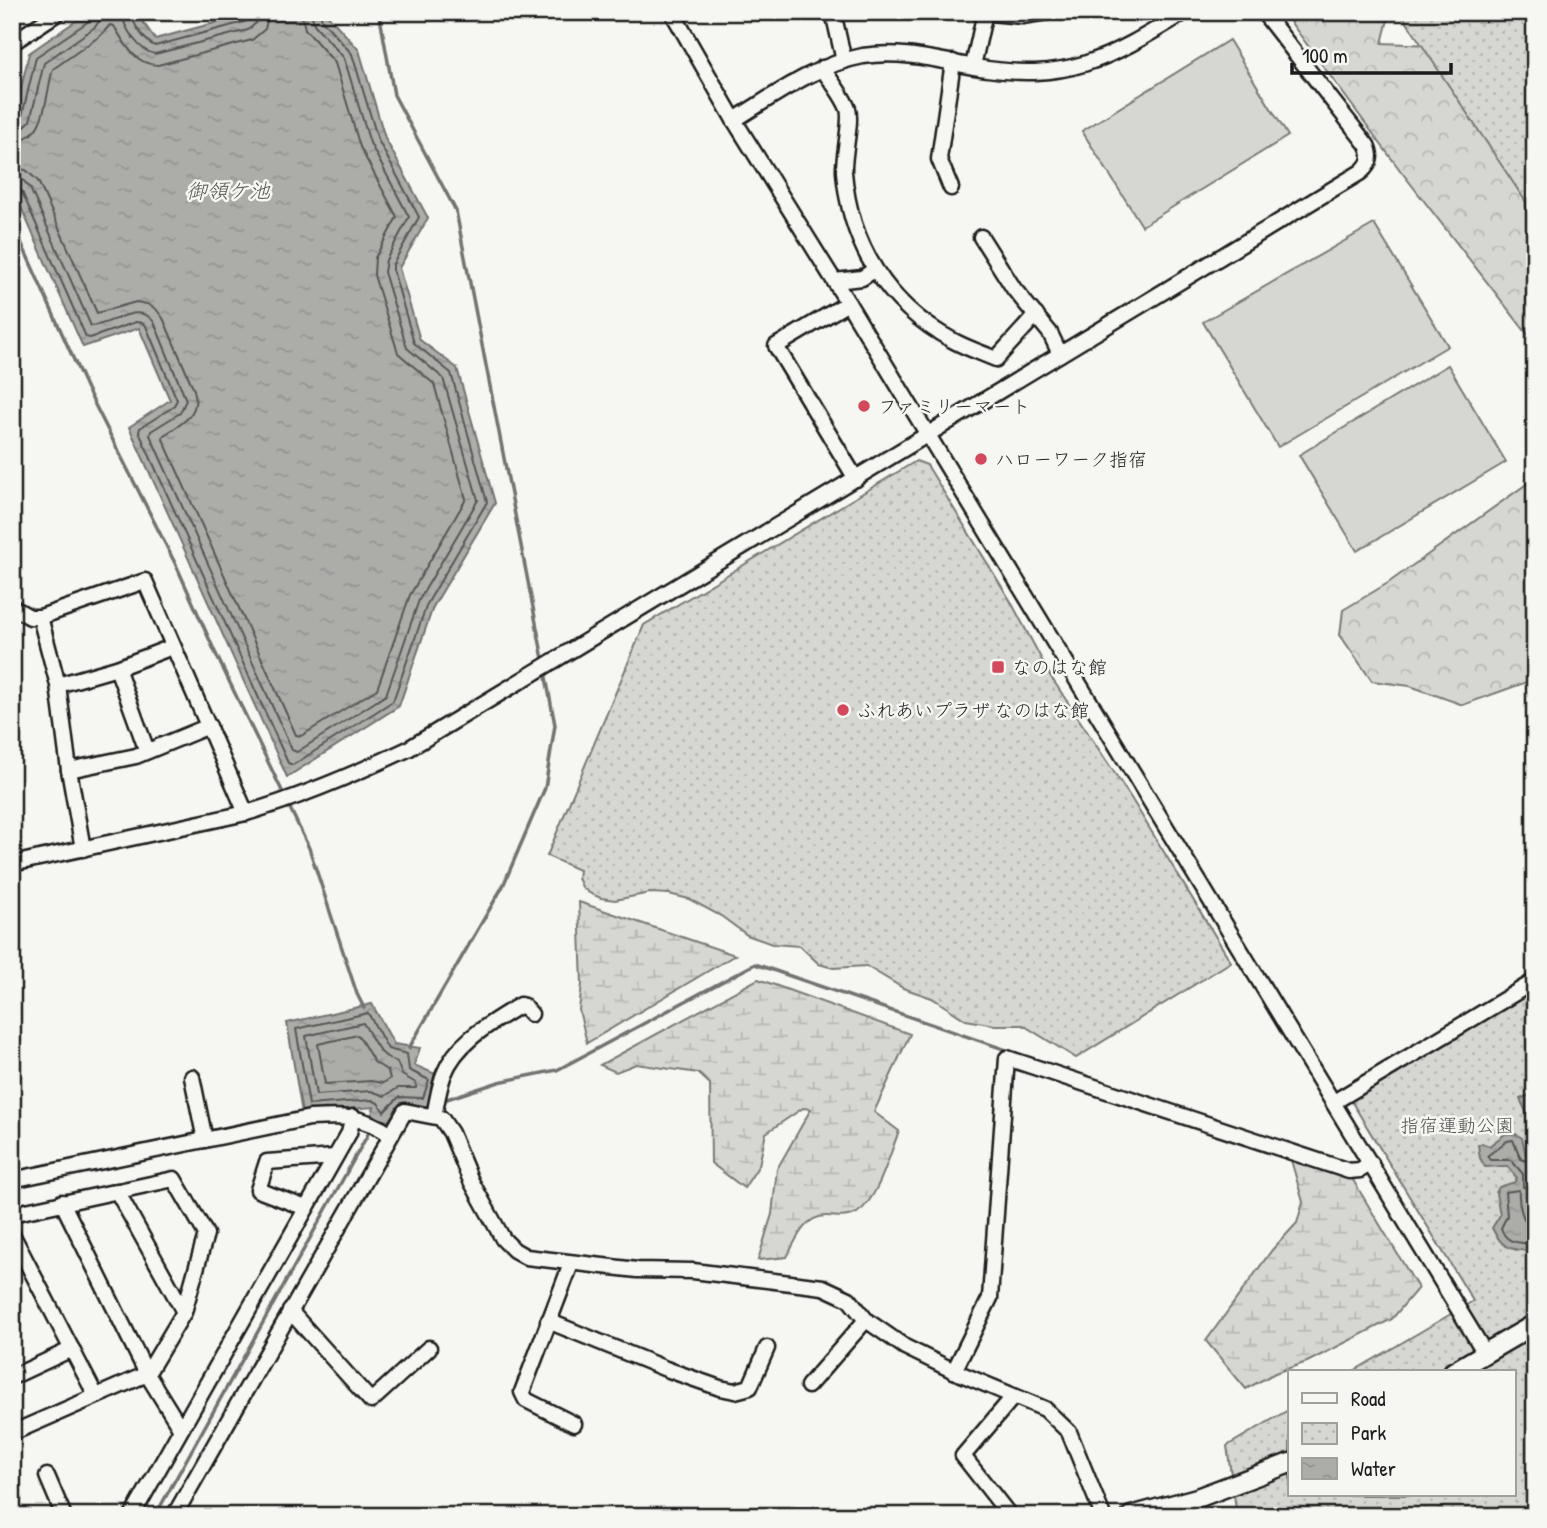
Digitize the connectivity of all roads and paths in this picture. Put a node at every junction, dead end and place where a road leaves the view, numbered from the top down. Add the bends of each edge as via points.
1 (59, 12) edge
2 (672, 12) edge
3 (833, 12) edge
4 (1047, 12) edge
5 (1263, 12) edge
6 (983, 13) edge
7 (1183, 13) edge
8 (12, 43) edge
9 (844, 61) junction
10 (953, 62) junction
11 (973, 66) junction
12 (822, 68) junction
13 (734, 120) junction
14 (951, 188) dead end
15 (981, 237) dead end
16 (874, 270) junction
17 (835, 281) junction
18 (848, 303) junction
19 (1036, 315) junction
20 (1060, 354) junction
21 (928, 435) junction
22 (856, 479) junction
23 (12, 607) edge
24 (40, 617) junction
25 (172, 647) junction
26 (117, 668) junction
27 (58, 685) junction
28 (209, 726) junction
29 (147, 751) junction
30 (69, 770) junction
31 (246, 813) junction
32 (83, 849) junction
33 (12, 864) edge
34 (1535, 981) edge
35 (531, 1014) dead end
36 (192, 1077) dead end
37 (1334, 1102) junction
38 (434, 1116) junction
39 (358, 1118) junction
40 (389, 1134) junction
41 (205, 1140) junction
42 (335, 1157) junction
43 (1371, 1163) junction
44 (12, 1180) edge
45 (117, 1191) junction
46 (62, 1202) junction
47 (306, 1208) junction
48 (12, 1214) edge
49 (12, 1234) edge
50 (571, 1264) junction
51 (290, 1311) junction
52 (184, 1312) junction
53 (866, 1320) junction
54 (548, 1321) junction
55 (1535, 1324) edge
56 (429, 1348) dead end
57 (767, 1348) dead end
58 (72, 1349) junction
59 (1485, 1353) junction
60 (1456, 1370) edge
61 (954, 1371) junction
62 (147, 1374) junction
63 (12, 1377) edge
64 (808, 1386) dead end
65 (96, 1396) junction
66 (1013, 1397) junction
67 (574, 1424) dead end
68 (181, 1429) junction
69 (13, 1431) edge
70 (1288, 1464) edge
71 (47, 1476) dead end
72 (64, 1516) edge
73 (132, 1516) edge
74 (174, 1516) edge
75 (1010, 1516) edge
76 (1103, 1516) edge
77 (1131, 1516) edge

1 - 8 street
2 - 13 street
3 - 9 street
4 - 6 street via 1023,16
5 - 20 street via 1367,145 1370,162 1361,172
6 - 11 street
7 - 11 street via 1120,51 1076,66 1026,73
9 - 10 street via 885,54
9 - 12 street
10 - 11 street
10 - 14 street via 940,159
12 - 13 street
12 - 16 street via 848,110 847,203
13 - 17 street
15 - 19 street
16 - 17 street via 862,278
16 - 19 street via 917,317 952,341 996,359
17 - 18 street
18 - 21 street
18 - 22 street via 776,346
19 - 20 street
20 - 21 street
21 - 22 street
21 - 37 street
22 - 31 street via 408,749 299,797
23 - 24 street
24 - 25 street via 145,581
24 - 27 street
25 - 26 street
25 - 28 street
26 - 27 street
26 - 29 street
27 - 30 street
28 - 29 street
28 - 31 street
29 - 30 street
30 - 32 street
31 - 32 street
32 - 33 street
34 - 37 street
35 - 38 street via 520,1005 460,1048 443,1077
36 - 41 street
37 - 43 street
38 - 40 street via 405,1111
38 - 50 street via 441,1118 451,1133 503,1239 526,1257
39 - 40 street
39 - 41 street via 310,1118
39 - 42 street
40 - 51 street
41 - 44 street
42 - 47 street
42 - 47 street via 267,1162 258,1190
43 - 59 street
43 - 61 street via 1349,1171 1007,1058 990,1298
45 - 46 street
45 - 52 street
45 - 52 street via 174,1179 206,1234
46 - 48 street
46 - 62 street
47 - 68 street
49 - 58 street
50 - 53 street via 693,1271 823,1287 849,1299
50 - 54 street
51 - 56 street via 371,1401
51 - 74 street
52 - 62 street
53 - 61 street via 905,1347
53 - 64 street
54 - 57 street via 666,1369 735,1391 750,1387
54 - 67 street via 522,1392 526,1400
55 - 59 main road
58 - 63 street
58 - 65 street
59 - 60 main road
61 - 66 street
62 - 65 street
62 - 68 street
65 - 69 street
66 - 75 street via 963,1456
66 - 76 street via 1045,1409 1069,1432
68 - 73 street
70 - 77 main road via 1197,1498
71 - 72 street

